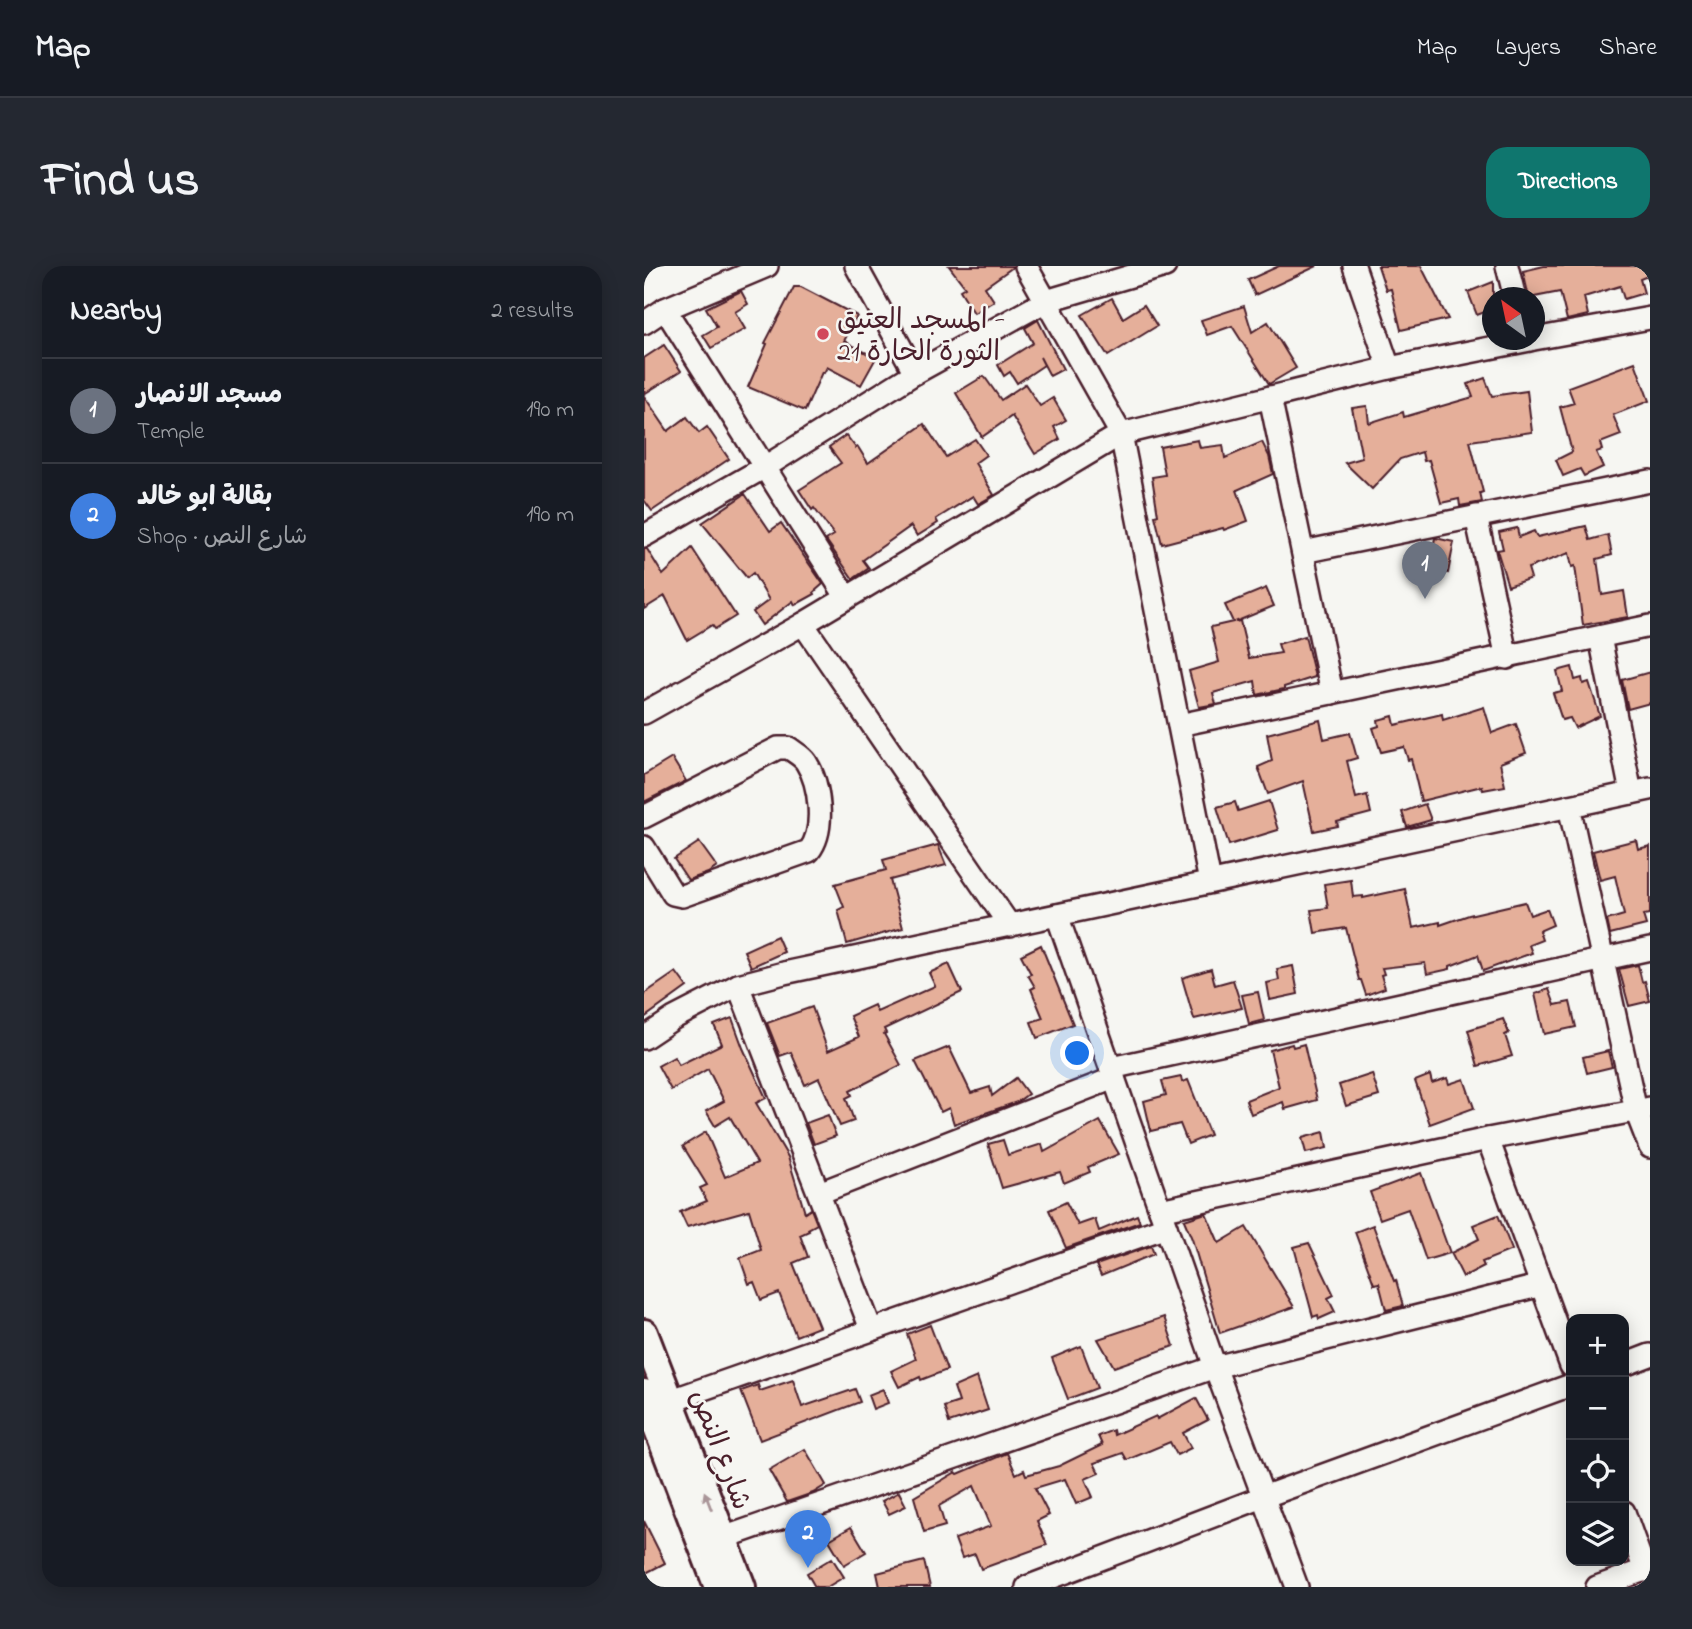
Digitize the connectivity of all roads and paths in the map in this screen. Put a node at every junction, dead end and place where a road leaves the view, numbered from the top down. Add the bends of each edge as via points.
1 (767, 266) edge
2 (856, 266) edge
3 (1027, 266) edge
4 (1165, 266) edge
5 (1354, 266) edge
6 (1507, 266) edge
7 (1512, 287) edge
8 (1046, 301) junction
9 (665, 309) junction
10 (1650, 318) edge
11 (644, 323) edge
12 (1545, 336) edge
13 (1482, 349) edge
14 (1389, 368) junction
15 (915, 373) junction
16 (1270, 397) junction
17 (1121, 435) junction
18 (765, 467) junction
19 (1650, 481) edge
20 (1476, 516) junction
21 (644, 536) edge
22 (1303, 552) junction
23 (847, 598) junction
24 (803, 624) junction
25 (1650, 626) edge
26 (1600, 637) junction
27 (1507, 657) junction
28 (1332, 693) junction
29 (644, 713) edge
30 (1179, 725) junction
31 (1640, 791) edge
32 (1569, 806) junction
33 (644, 817) edge
34 (644, 847) edge
35 (1210, 882) junction
36 (1057, 915) junction
37 (1010, 926) junction
38 (1650, 949) edge
39 (1602, 960) junction
40 (738, 985) junction
41 (644, 1038) edge
42 (1112, 1073) junction
43 (1643, 1110) edge
44 (1488, 1139) junction
45 (1650, 1147) edge
46 (819, 1194) junction
47 (1163, 1219) junction
48 (1542, 1285) junction
49 (871, 1329) junction
50 (644, 1333) edge
51 (1566, 1352) edge
52 (1650, 1354) edge
53 (1629, 1363) edge
54 (1215, 1367) junction
55 (1566, 1387) edge
56 (644, 1393) edge
57 (669, 1401) junction
58 (1263, 1497) junction
59 (1629, 1524) edge
60 (723, 1538) junction
61 (1647, 1569) edge
62 (718, 1587) edge
63 (742, 1587) edge
64 (1027, 1587) edge
65 (1297, 1587) edge
66 (1597, 1587) edge

1 - 9 street
2 - 15 street
3 - 8 street
4 - 8 street
5 - 14 street
6 - 7 street
8 - 15 street
8 - 17 street
9 - 11 street
9 - 18 street
10 - 12 street
13 - 14 street
14 - 16 street
15 - 18 street
16 - 17 street
16 - 22 street
17 - 23 street
17 - 30 street
18 - 21 street
18 - 23 street
19 - 20 street
20 - 22 street
20 - 27 street
22 - 28 street
23 - 24 street
24 - 29 street
24 - 37 street
25 - 26 street
26 - 27 street
26 - 31 street
27 - 28 street
28 - 30 street
30 - 35 street
31 - 32 street
32 - 35 street
32 - 39 street
33 - 34 street via 778,748 789,748 805,761 818,792 817,842 809,851 682,896 673,894
35 - 36 street
36 - 37 street
36 - 42 street
37 - 40 street
38 - 39 street
39 - 42 street
39 - 43 street
40 - 41 street
40 - 46 street
42 - 46 street
42 - 47 street
43 - 44 street
43 - 45 street
44 - 47 street
44 - 48 street
46 - 49 street
47 - 49 street
47 - 54 street
48 - 51 street
48 - 54 street
49 - 57 street
50 - 57 main road, شارع النص
52 - 53 street
54 - 58 street
54 - 60 street
55 - 58 street
56 - 62 main road, شارع النص
60 -> 57 main road, شارع النص
58 - 64 street
58 - 65 street
59 - 61 street
60 - 63 main road, شارع النص
61 - 66 street

